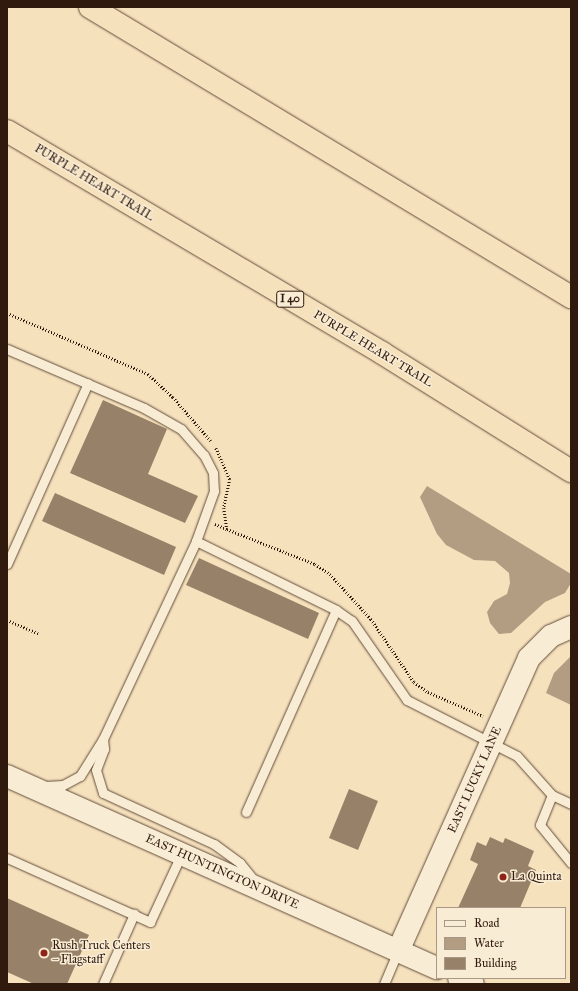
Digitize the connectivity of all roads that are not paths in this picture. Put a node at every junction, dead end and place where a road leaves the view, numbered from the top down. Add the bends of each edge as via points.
1 (90, 7) edge
2 (7, 131) edge
3 (571, 297) edge
4 (7, 349) edge
5 (88, 383) junction
6 (571, 471) edge
7 (196, 541) junction
8 (7, 564) edge
9 (336, 610) junction
10 (571, 627) edge
11 (103, 739) junction
12 (492, 742) junction
13 (7, 775) edge
14 (552, 795) junction
15 (571, 804) edge
16 (246, 812) dead end
17 (181, 855) junction
18 (7, 858) edge
19 (571, 863) edge
20 (262, 889) junction
21 (134, 914) junction
22 (398, 951) junction
23 (436, 968) edge
24 (461, 979) edge
25 (103, 984) edge
26 (384, 984) edge
27 (473, 984) edge

1 - 3 highway
2 - 6 highway, PURPLE HEART TRAIL / I 40 via 382,353
4 - 5 lane
5 - 7 lane via 181,429 204,455 213,473 214,491
5 - 8 lane
7 - 9 lane
7 - 11 lane
9 - 12 lane via 352,622 407,700
9 - 16 lane
10 - 12 street, EAST LUCKY LANE via 551,636 529,658
11 - 13 lane via 80,776 63,785 46,786
11 - 20 lane via 104,750 96,770 103,792 214,844 240,864
12 - 14 lane via 517,756
12 - 22 street, EAST LUCKY LANE
13 - 17 street, EAST HUNTINGTON DRIVE
14 - 15 lane
14 - 19 lane via 540,825
17 - 20 street, EAST HUNTINGTON DRIVE
17 - 21 lane via 150,922
18 - 21 lane
20 - 22 street, EAST HUNTINGTON DRIVE
21 - 25 lane
22 - 23 street, EAST HUNTINGTON DRIVE
22 - 26 lane
24 - 27 street

